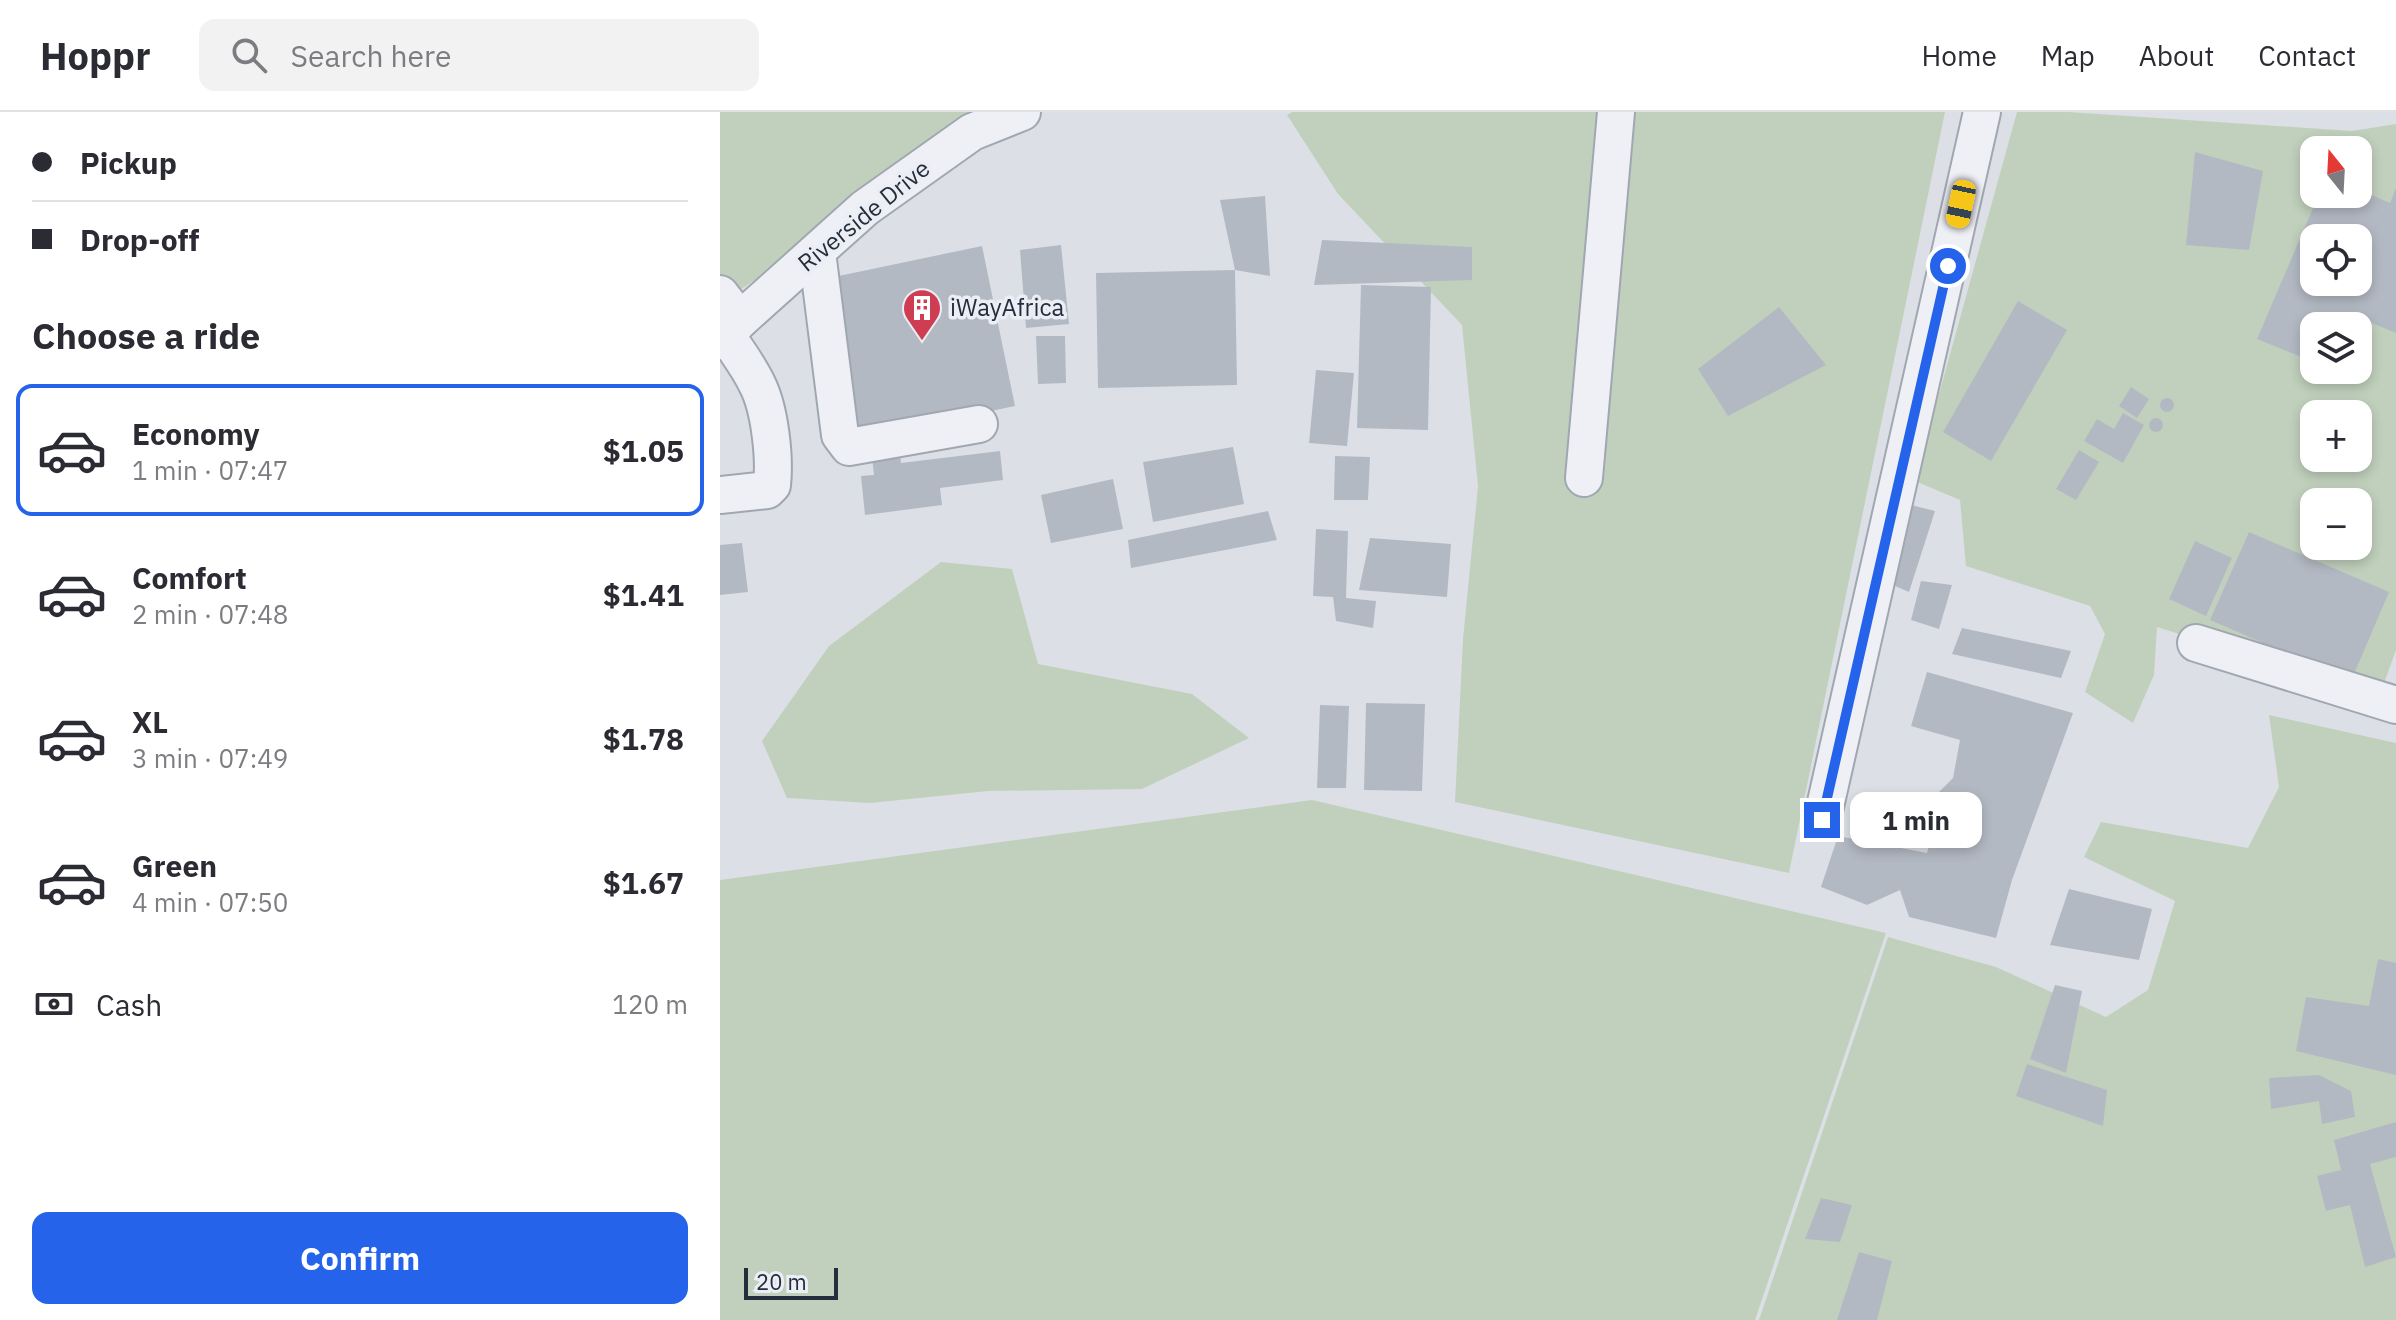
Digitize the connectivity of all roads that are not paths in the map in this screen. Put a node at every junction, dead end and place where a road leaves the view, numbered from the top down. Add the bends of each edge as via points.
1 (1022, 112) edge
2 (1616, 112) edge
3 (1982, 112) edge
4 (975, 122) edge
5 (817, 252) junction
6 (726, 323) edge
7 (979, 424) dead end
8 (1584, 478) dead end
9 (720, 495) edge
10 (2196, 643) dead end
11 (2396, 705) edge
12 (1822, 820) dead end

1 - 4 street, Riverside Drive
2 - 8 street
3 - 12 street
4 - 5 street, Riverside Drive
5 - 6 street, Riverside Drive
5 - 7 street via 844,443 849,447
6 - 9 street via 764,400 774,470 767,490
10 - 11 street

